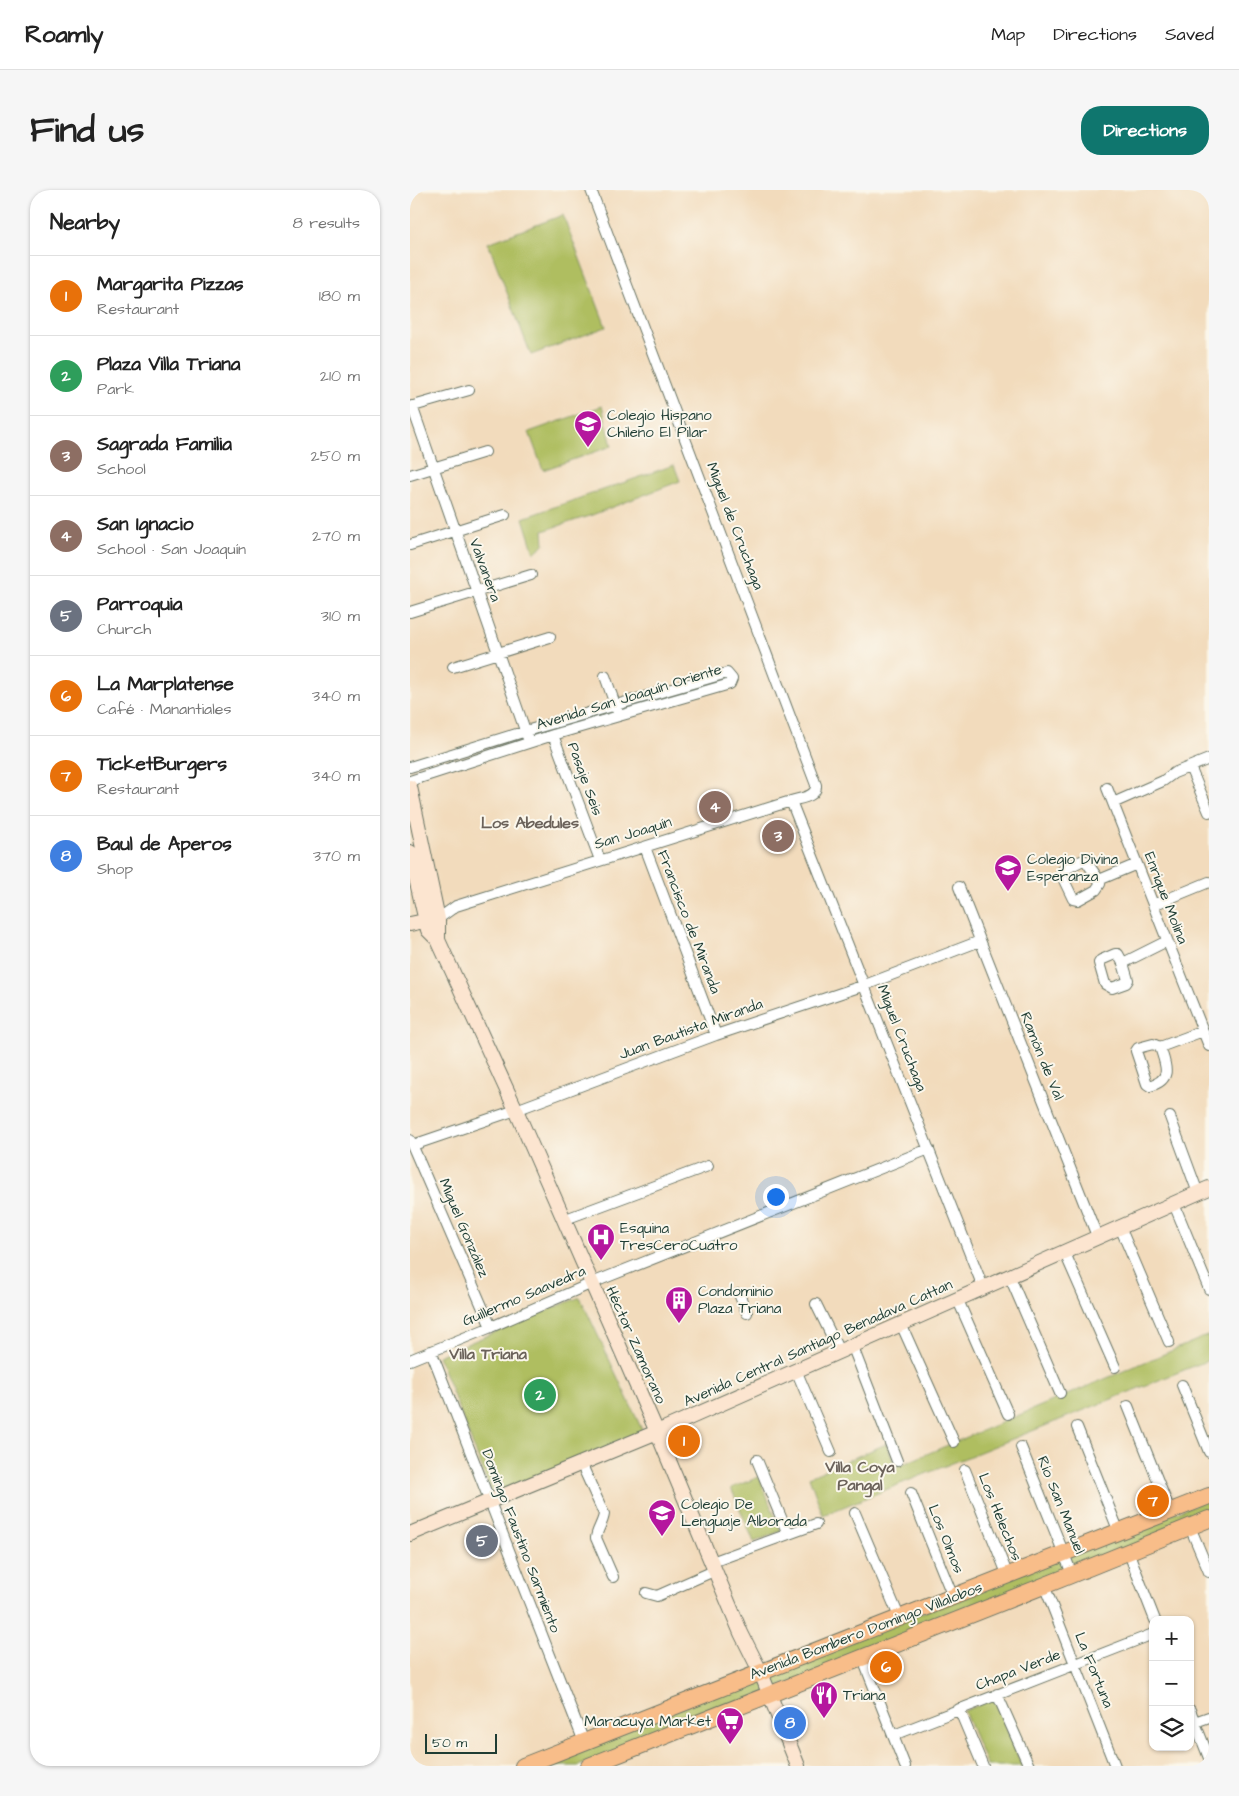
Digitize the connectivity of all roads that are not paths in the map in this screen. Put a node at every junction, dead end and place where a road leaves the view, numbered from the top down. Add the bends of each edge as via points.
1 (591, 190) edge
2 (469, 390) dead end
3 (411, 406) edge
4 (486, 452) dead end
5 (433, 468) junction
6 (410, 475) edge
7 (505, 515) dead end
8 (455, 531) junction
9 (410, 545) edge
10 (531, 575) dead end
11 (477, 592) junction
12 (410, 612) edge
13 (550, 637) dead end
14 (498, 653) junction
15 (453, 667) dead end
16 (605, 676) dead end
17 (615, 705) junction
18 (619, 716) junction
19 (526, 731) junction
20 (553, 736) junction
21 (530, 743) junction
22 (1209, 759) edge
23 (410, 767) edge
24 (1190, 767) junction
25 (410, 781) edge
26 (410, 787) edge
27 (1107, 788) dead end
28 (817, 789) joint
29 (791, 801) junction
30 (1114, 803) junction
31 (1209, 812) edge
32 (645, 847) junction
33 (410, 852) edge
34 (600, 860) junction
35 (1137, 864) junction
36 (1099, 880) dead end
37 (1209, 882) edge
38 (959, 887) dead end
39 (1153, 905) junction
40 (422, 906) edge
41 (456, 906) junction
42 (432, 920) junction
43 (410, 924) edge
44 (980, 941) junction
45 (1167, 941) junction
46 (1123, 963) dead end
47 (865, 985) junction
48 (1203, 1031) junction
49 (716, 1035) junction
50 (1209, 1046) edge
51 (1160, 1047) dead end
52 (516, 1110) junction
53 (1170, 1117) dead end
54 (411, 1143) edge
55 (929, 1149) junction
56 (708, 1166) dead end
57 (1204, 1191) edge
58 (1174, 1204) junction
59 (564, 1220) junction
60 (1120, 1227) junction
61 (1097, 1236) junction
62 (1064, 1251) junction
63 (1009, 1275) junction
64 (592, 1283) junction
65 (983, 1287) junction
66 (1209, 1289) edge
67 (739, 1294) dead end
68 (957, 1298) junction
69 (816, 1304) dead end
70 (746, 1313) dead end
71 (900, 1324) junction
72 (491, 1327) junction
73 (1169, 1342) dead end
74 (852, 1345) junction
75 (431, 1351) junction
76 (839, 1351) junction
77 (410, 1360) edge
78 (1115, 1367) dead end
79 (796, 1370) junction
80 (1182, 1385) dead end
81 (1060, 1393) dead end
82 (1128, 1406) dead end
83 (1008, 1414) dead end
84 (1077, 1427) dead end
85 (657, 1432) junction
86 (954, 1442) dead end
87 (1021, 1447) dead end
88 (831, 1452) dead end
89 (1209, 1452) edge
90 (757, 1460) dead end
91 (897, 1461) dead end
92 (581, 1463) junction
93 (965, 1470) dead end
94 (911, 1492) dead end
95 (1209, 1496) edge
96 (489, 1501) junction
97 (1170, 1511) junction
98 (855, 1513) dead end
99 (1209, 1519) edge
100 (816, 1524) dead end
101 (1190, 1527) junction
102 (1119, 1532) junction
103 (410, 1534) edge
104 (788, 1534) junction
105 (1128, 1551) junction
106 (1064, 1554) junction
107 (714, 1566) junction
108 (1209, 1572) edge
109 (1072, 1574) junction
110 (1008, 1576) junction
111 (613, 1577) dead end
112 (1044, 1586) junction
113 (646, 1593) dead end
114 (953, 1598) junction
115 (1153, 1616) edge
116 (900, 1619) junction
117 (1149, 1636) edge
118 (862, 1657) junction
119 (1075, 1664) junction
120 (761, 1672) junction
121 (769, 1694) junction
122 (997, 1694) junction
123 (959, 1709) junction
124 (1209, 1717) edge
125 (1195, 1722) joint
126 (894, 1735) junction
127 (584, 1742) junction
128 (1209, 1758) edge
129 (615, 1761) edge
130 (523, 1766) edge
131 (589, 1766) edge
132 (798, 1766) edge
133 (905, 1766) edge
134 (983, 1766) edge
135 (1029, 1766) edge
136 (1115, 1766) edge

1 - 28 street, Miguel de Cruchaga
2 - 3 street
3 - 5 street, Valvanera
4 - 5 street
5 - 6 street
5 - 8 street, Valvanera
7 - 8 street
8 - 9 street
8 - 11 street, Valvanera
10 - 11 street
11 - 12 street
11 - 14 street, Valvanera
13 - 14 street
14 - 15 street
14 - 19 street, Valvanera
16 - 17 street
17 - 18 street
17 - 18 street, Avenida San Joaquín Oriente via 727,673 732,679 730,684
17 - 19 street, Avenida San Joaquín Oriente
18 - 20 street, Avenida San Joaquín Oriente
19 - 21 street, Valvanera
19 - 23 street, Avenida San Joaquín Oriente
20 - 21 street, Avenida San Joaquín Oriente
20 - 34 street, Pasaje Seis
21 - 25 street, Avenida San Joaquín Oriente
22 - 24 street
24 - 30 street
24 - 31 street
26 - 40 street, Héctor Zamorano
27 - 30 street, Enrique Molina
28 - 29 street, San Joaquín
29 - 32 street, San Joaquín
29 - 47 street, Miguel Cruchaga
30 - 35 street, Enrique Molina
32 - 34 street, San Joaquín
32 - 49 street, Francisco de Miranda
33 - 40 street, Héctor Zamorano
34 - 41 street, San Joaquín
35 - 36 street
35 - 39 street, Enrique Molina
37 - 39 street
38 - 44 street, Ramón de Val
39 - 45 street, Enrique Molina
40 - 41 street, San Joaquín
40 - 42 street, Héctor Zamorano
41 - 42 street, San Joaquín
42 - 43 street, San Joaquín
42 - 52 street, Héctor Zamorano via 438,940
44 - 47 street, Juan Bautista Miranda
44 - 61 street, Ramón de Val
45 - 46 street
45 - 48 street, Enrique Molina
47 - 49 street, Juan Bautista Miranda
47 - 55 street, Miguel Cruchaga
48 - 50 street, Enrique Molina
48 - 51 street
49 - 52 street, Juan Bautista Miranda
52 - 54 street, Juan Bautista Miranda
52 - 59 street, Héctor Zamorano
53 - 57 street
54 - 72 street, Miguel González
55 - 64 street, Guillermo Saavedra
55 - 65 street, Miguel Cruchaga
56 - 59 street
57 - 58 street, Avenida Central Santiago Benadava Cattan
58 - 60 street, Avenida Central Santiago Benadava Cattan
58 - 66 street
59 - 64 street, Héctor Zamorano
60 - 61 street, Avenida Central Santiago Benadava Cattan
60 - 73 street
61 - 62 street, Avenida Central Santiago Benadava Cattan
62 - 63 street, Avenida Central Santiago Benadava Cattan
62 - 78 street
63 - 65 street, Avenida Central Santiago Benadava Cattan
63 - 81 street
64 - 72 street, Guillermo Saavedra
64 - 85 street, Héctor Zamorano
65 - 68 street, Avenida Central Santiago Benadava Cattan
67 - 70 street
68 - 71 street, Avenida Central Santiago Benadava Cattan
68 - 83 street
69 - 76 street
71 - 74 street, Avenida Central Santiago Benadava Cattan
71 - 86 street
72 - 75 street, Guillermo Saavedra
74 - 76 street, Avenida Central Santiago Benadava Cattan
74 - 91 street
75 - 77 street, Guillermo Saavedra
75 - 96 street, Domingo Faustino Sarmiento
76 - 79 street, Avenida Central Santiago Benadava Cattan
79 - 85 street, Avenida Central Santiago Benadava Cattan
79 - 88 street
80 - 89 street
82 - 97 street
84 - 102 street
85 - 92 street, Avenida Central Santiago Benadava Cattan
85 - 107 street, Héctor Zamorano
87 - 106 street, Río San Manuel
90 - 104 street
92 - 96 street, Avenida Central Santiago Benadava Cattan
92 - 111 street via 604,1514 596,1538
93 - 110 street, Los Helechos
94 - 114 street, Los Olmos
95 - 97 main road, Avenida Bombero Domingo Villalobos
96 - 103 street, Avenida Central Santiago Benadava Cattan
96 - 127 street, Domingo Faustino Sarmiento
97 - 102 main road, Avenida Bombero Domingo Villalobos
98 - 116 street
99 - 101 main road, Avenida Bombero Domingo Villalobos
100 - 104 street
101 - 105 main road, Avenida Bombero Domingo Villalobos
101 - 108 street
102 - 106 main road, Avenida Bombero Domingo Villalobos
104 - 107 street
105 - 109 main road, Avenida Bombero Domingo Villalobos
105 - 115 street
106 - 109 street, Río San Manuel
106 - 110 main road, Avenida Bombero Domingo Villalobos
107 - 113 street via 658,1596
107 - 120 street, Héctor Zamorano
109 - 112 main road, Avenida Bombero Domingo Villalobos
110 - 114 main road, Avenida Bombero Domingo Villalobos
112 - 118 main road, Avenida Bombero Domingo Villalobos
112 - 119 street, La Fortuna
114 - 116 main road, Avenida Bombero Domingo Villalobos
116 - 120 main road, Avenida Bombero Domingo Villalobos
117 - 119 street, Chapa Verde
118 - 121 main road, Avenida Bombero Domingo Villalobos
118 - 126 street
119 - 122 street, Chapa Verde
119 - 136 street, La Fortuna
120 - 121 street, Héctor Zamorano
120 - 127 main road, Avenida Bombero Domingo Villalobos
121 - 129 main road, Avenida Bombero Domingo Villalobos
121 - 132 street, Héctor Zamorano
122 - 123 street, Chapa Verde
122 - 135 street
123 - 126 street, Chapa Verde
123 - 134 street
124 - 125 street
125 - 128 street
126 - 133 street
127 - 130 main road, Avenida Bombero Domingo Villalobos
129 - 131 main road, Avenida Bombero Domingo Villalobos

